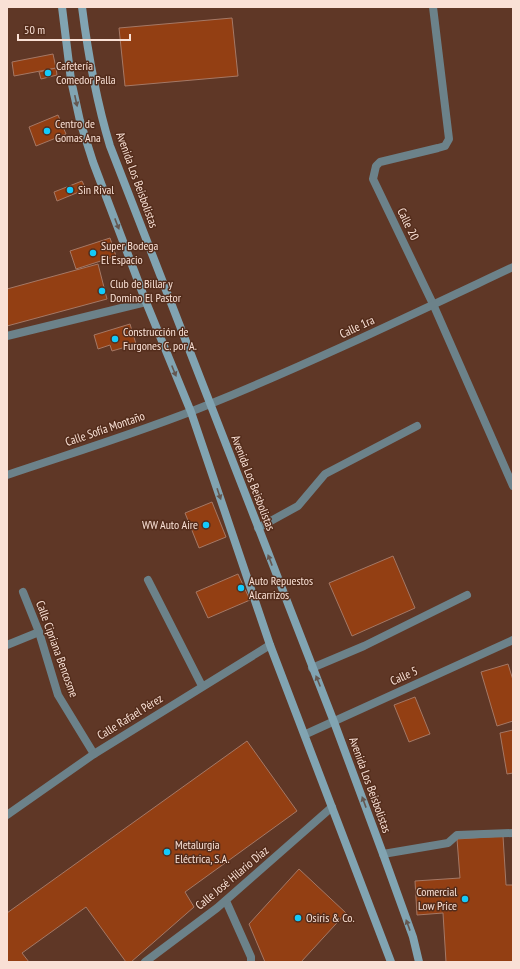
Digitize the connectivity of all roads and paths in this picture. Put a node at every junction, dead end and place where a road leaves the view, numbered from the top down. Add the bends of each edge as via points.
1 (62, 7) edge
2 (82, 7) edge
3 (433, 7) edge
4 (513, 267) edge
5 (146, 302) junction
6 (433, 304) junction
7 (7, 336) edge
8 (209, 404) junction
9 (191, 412) junction
10 (417, 426) dead end
11 (7, 475) edge
12 (513, 486) edge
13 (258, 528) junction
14 (148, 580) dead end
15 (23, 592) dead end
16 (467, 595) dead end
17 (39, 632) junction
18 (513, 640) edge
19 (7, 645) edge
20 (270, 645) junction
21 (312, 668) junction
22 (202, 686) junction
23 (334, 722) junction
24 (306, 734) junction
25 (94, 754) junction
26 (332, 807) junction
27 (7, 815) edge
28 (513, 833) edge
29 (383, 854) junction
30 (226, 900) junction
31 (144, 962) edge
32 (252, 962) edge
33 (391, 962) edge
34 (419, 962) edge

1 -> 5 main road via 80,121
2 - 8 main road, Avenida Los Beisbolistas via 99,110 110,146
3 - 6 street, Calle 20 via 449,139 445,146 380,162 376,166 373,179
4 - 6 street, Calle 1ra
5 - 7 street
5 -> 9 main road
6 - 8 street, Calle 1ra via 348,345
6 - 12 street, Calle 20
8 - 9 street, Calle Sofía Montaño
8 - 13 main road, Avenida Los Beisbolistas
9 - 11 street, Calle Sofía Montaño
9 -> 20 main road
10 - 13 street via 325,474 298,506
21 -> 13 main road, Avenida Los Beisbolistas
14 - 22 street
15 - 17 street, Calle Cipriana Bencosme
16 - 21 street via 364,646
17 - 19 street
17 - 25 street, Calle Cipriana Bencosme via 58,695
18 - 23 street, Calle 5
20 - 22 street, Calle Rafael Pérez
20 - 24 main road
23 -> 21 main road, Avenida Los Beisbolistas
22 - 25 street, Calle Rafael Pérez
23 - 24 street, Calle 5
29 -> 23 main road, Avenida Los Beisbolistas
24 - 26 main road
25 - 27 street, Calle Rafael Pérez
26 - 30 street, Calle José Hilario Díaz
26 - 33 main road
28 - 29 street via 457,835 448,843
34 -> 29 main road, Avenida Los Beisbolistas
30 - 31 street, Calle José Hilario Díaz
30 - 32 street

